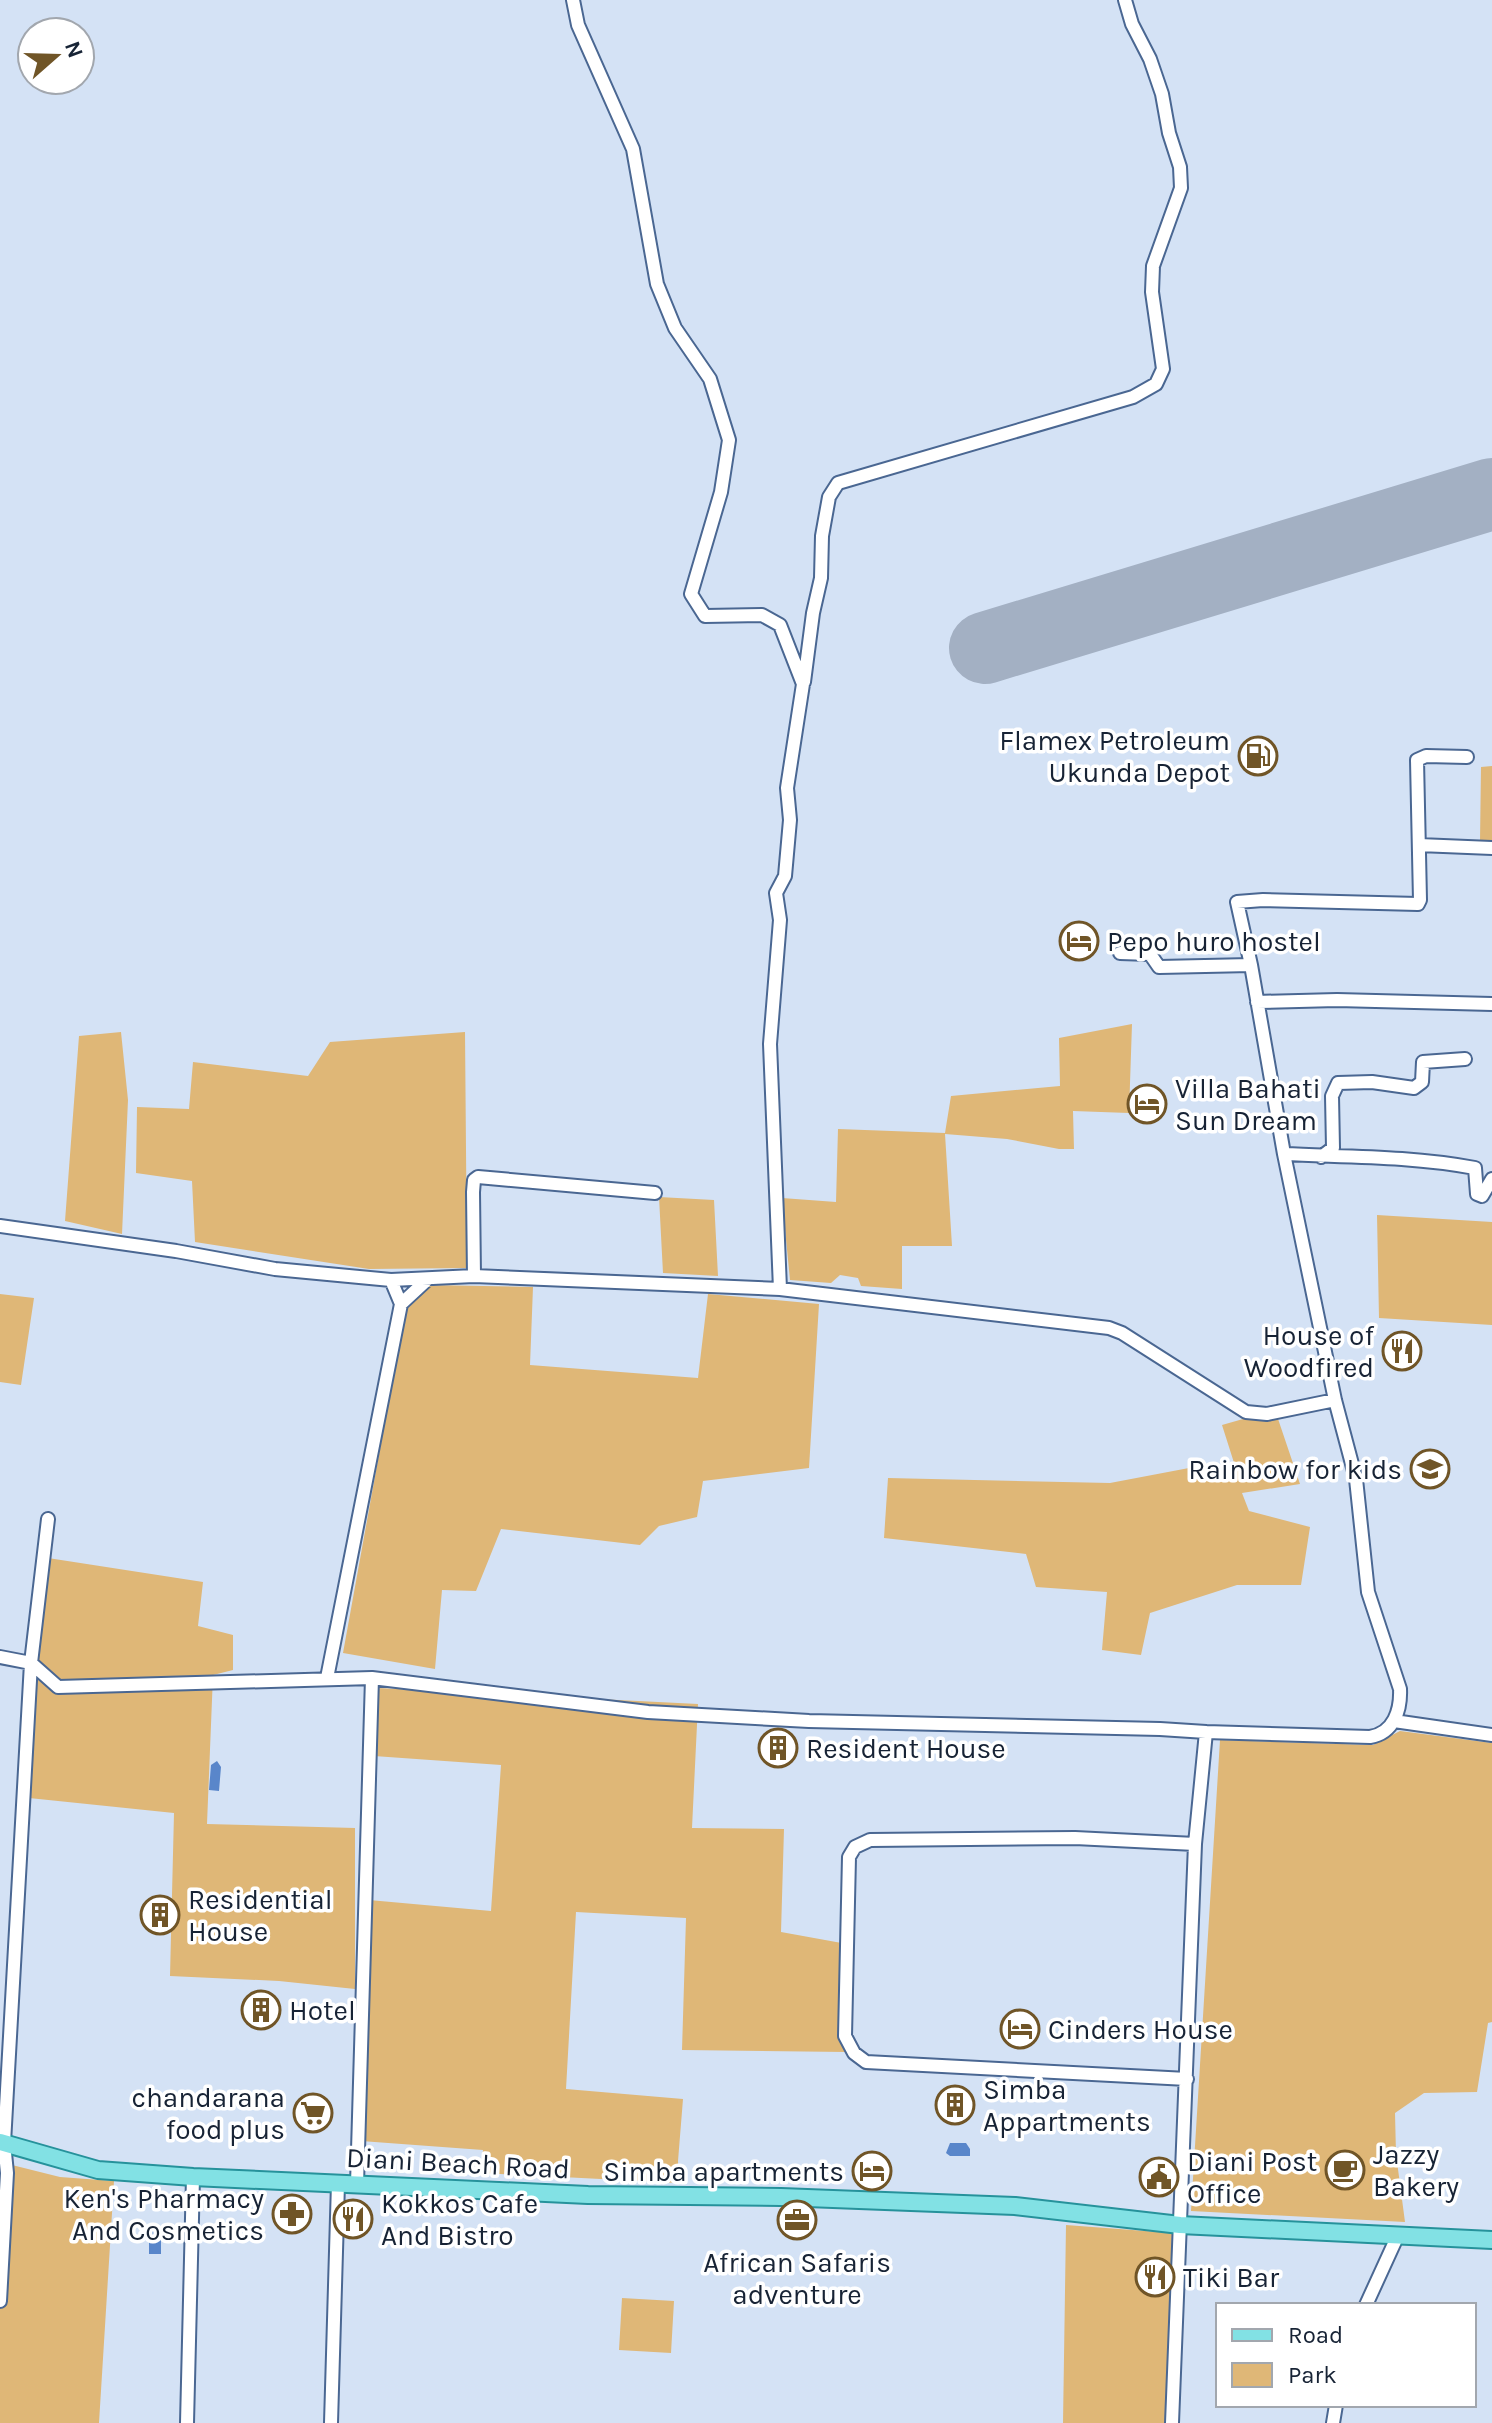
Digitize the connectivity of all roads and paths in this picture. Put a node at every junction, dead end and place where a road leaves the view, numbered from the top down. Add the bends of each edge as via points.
1 (573, 0) edge
2 (1125, 0) edge
3 (803, 684) junction
4 (1467, 757) dead end
5 (1419, 845) junction
6 (1492, 848) edge
7 (1120, 953) dead end
8 (1251, 965) junction
9 (1257, 1002) junction
10 (1492, 1004) edge
11 (1465, 1059) dead end
12 (1284, 1154) junction
13 (1321, 1157) junction
14 (1492, 1179) edge
15 (655, 1193) dead end
16 (0, 1226) edge
17 (474, 1276) junction
18 (428, 1279) junction
19 (391, 1280) junction
20 (780, 1289) junction
21 (401, 1304) junction
22 (1335, 1400) junction
23 (48, 1519) dead end
24 (0, 1657) edge
25 (31, 1663) junction
26 (327, 1678) junction
27 (372, 1678) junction
28 (1394, 1721) junction
29 (1206, 1732) junction
30 (1492, 1735) edge
31 (1195, 1844) junction
32 (1187, 2079) junction
33 (2, 2142) edge
34 (193, 2177) junction
35 (338, 2183) junction
36 (357, 2184) junction
37 (1180, 2225) junction
38 (1398, 2235) junction
39 (1492, 2240) edge
40 (0, 2301) edge
41 (1367, 2303) edge
42 (187, 2423) edge
43 (331, 2423) edge
44 (1172, 2423) edge

1 - 3 street via 578,25 633,149 657,284 675,328 710,379 729,440 721,492 691,594 705,616 762,615 780,625
2 - 3 street via 1158,82 1180,167 1181,188 1153,266 1163,369 1156,384 1133,397 838,483 829,497 822,536 821,578
3 - 20 street via 787,788 785,876 776,893 780,920 770,1044
4 - 5 street via 1417,760
5 - 6 street
5 - 8 street via 1420,900 1415,905 1237,902
7 - 8 street via 1150,954 1159,967
8 - 9 street
9 - 10 street
9 - 12 street
11 - 13 street via 1423,1062 1422,1082 1414,1088 1338,1083 1332,1096 1333,1148
12 - 13 street
12 - 22 street
13 - 14 street via 1409,1159 1475,1168 1477,1194 1482,1196
15 - 17 street via 478,1177 473,1192
16 - 19 street via 275,1269
17 - 18 street
17 - 20 street
18 - 19 street
18 - 21 street
19 - 21 street
20 - 22 street via 1109,1328 1256,1415
21 - 26 street
22 - 28 street via 1361,1506 1368,1592 1400,1689
23 - 25 street
24 - 25 street
25 - 26 street via 58,1687
25 - 33 street
26 - 27 street
27 - 29 street via 648,1712
27 - 36 street
28 - 29 street via 1384,1733 1370,1737
28 - 30 street
29 - 31 street
31 - 32 street
31 - 32 street via 1075,1838 870,1840 849,1857 845,2036 866,2062
32 - 37 street
33 - 34 main road, Diani Beach Road via 98,2170
33 - 40 street via 7,2173
34 - 35 main road, Diani Beach Road
34 - 42 street
35 - 36 main road, Diani Beach Road
35 - 43 street
36 - 37 main road, Diani Beach Road via 1015,2206
37 - 38 main road, Diani Beach Road
37 - 44 street
38 - 39 main road, Diani Beach Road
38 - 41 street

